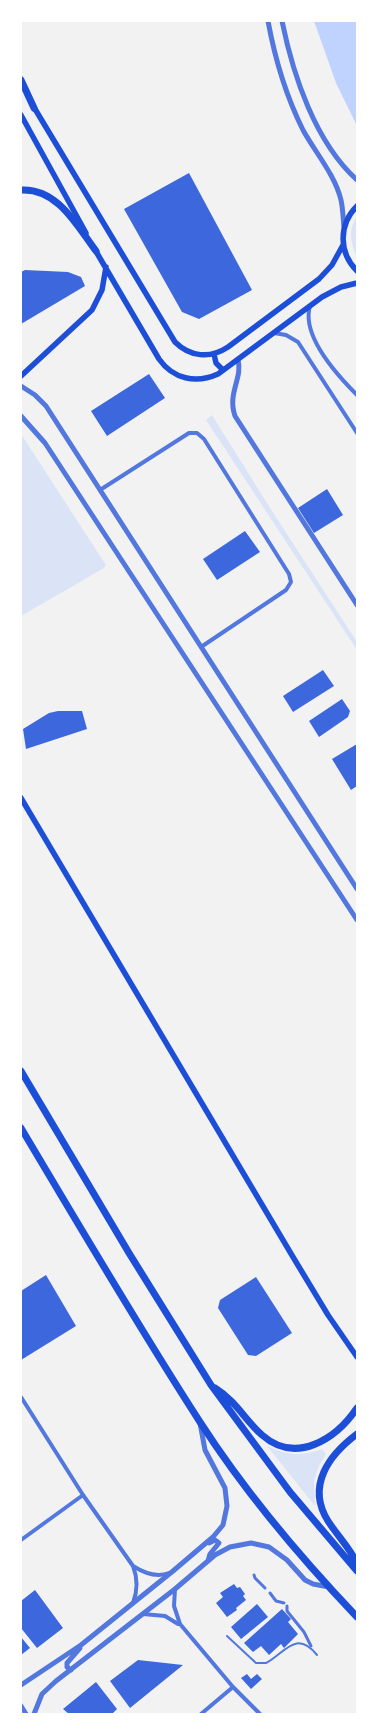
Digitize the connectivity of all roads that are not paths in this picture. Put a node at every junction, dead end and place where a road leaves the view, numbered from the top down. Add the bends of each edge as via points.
1 (268, 21) edge
2 (282, 21) edge
3 (21, 80) edge
4 (21, 88) edge
5 (34, 108) junction
6 (21, 115) edge
7 (357, 180) edge
8 (21, 190) edge
9 (357, 206) edge
10 (344, 227) junction
11 (343, 245) junction
12 (96, 251) junction
13 (106, 267) junction
14 (357, 271) edge
15 (357, 283) edge
16 (310, 305) junction
17 (274, 333) junction
18 (214, 354) junction
19 (238, 360) junction
20 (223, 370) junction
21 (21, 376) edge
22 (21, 386) edge
23 (357, 395) edge
24 (21, 416) edge
25 (357, 433) edge
26 (100, 490) junction
27 (357, 605) edge
28 (201, 647) junction
29 (21, 798) edge
30 (357, 889) edge
31 (357, 920) edge
32 (21, 1071) edge
33 (21, 1128) edge
34 (357, 1357) edge
35 (211, 1386) junction
36 (21, 1398) edge
37 (357, 1408) edge
38 (200, 1423) junction
39 (357, 1434) edge
40 (83, 1494) junction
41 (21, 1540) edge
42 (203, 1545) junction
43 (208, 1561) junction
44 (357, 1563) edge
45 (133, 1566) junction
46 (357, 1571) edge
47 (173, 1572) junction
48 (254, 1574) dead end
49 (329, 1587) junction
50 (265, 1588) dead end
51 (174, 1589) junction
52 (270, 1594) dead end
53 (132, 1603) junction
54 (284, 1603) dead end
55 (288, 1606) dead end
56 (143, 1614) junction
57 (357, 1617) edge
58 (180, 1624) junction
59 (227, 1636) dead end
60 (81, 1645) junction
61 (311, 1646) dead end
62 (317, 1655) dead end
63 (71, 1670) junction
64 (21, 1685) edge
65 (233, 1687) junction
66 (21, 1706) edge
67 (26, 1714) edge
68 (34, 1714) edge
69 (200, 1714) edge
70 (260, 1714) edge

1 - 10 street via 285,87 303,129 341,199
2 - 7 street via 298,80 316,121 337,160
3 - 5 highway
4 - 5 main road
5 - 18 main road via 175,342 195,354
6 - 12 main road
8 - 12 highway via 42,192 51,197
9 - 10 main road
10 - 11 main road
11 - 14 main road via 348,260
11 - 18 main road via 332,265 312,286
12 - 13 main road
13 - 20 main road via 168,370 185,378 198,379
13 - 21 main road via 102,290 92,310
15 - 16 main road via 334,290
16 - 17 main road
16 - 23 street via 308,324 313,336 334,369
17 - 19 main road
17 - 25 street via 298,342
18 - 20 main road via 216,363
19 - 20 main road
19 - 27 street via 232,396 235,416
22 - 26 street via 46,406
24 - 31 street via 45,443
26 - 28 street
26 - 28 street via 187,434 197,433 203,437 291,582 286,590
28 - 30 street
29 - 34 main road via 293,1258
32 - 35 highway
33 - 38 highway
35 - 37 highway via 236,1405 263,1436 289,1448 304,1448 324,1440
35 - 46 highway via 290,1492
36 - 40 street
38 - 42 street via 205,1450 221,1478 227,1497 222,1525
38 - 49 highway via 254,1497
39 - 44 highway via 329,1460 322,1474 320,1491 324,1514
40 - 41 street
40 - 45 street
42 - 43 street via 214,1540 219,1542
42 - 47 street
43 - 49 street via 235,1545 263,1545 282,1554 305,1580
43 - 51 street
45 - 47 street via 148,1574
45 - 53 street via 137,1589
47 - 53 street
48 - 50 street
49 - 57 highway
51 - 56 street
51 - 58 street via 174,1606
52 - 54 street via 276,1601
53 - 60 street
55 - 61 street via 287,1611
56 - 58 street via 158,1614
56 - 63 street
58 - 65 street
59 - 62 lane via 256,1663 266,1663 286,1647 299,1643
60 - 63 street via 66,1665
60 - 64 street
63 - 68 street via 42,1694
65 - 69 street
65 - 70 street
66 - 67 street

